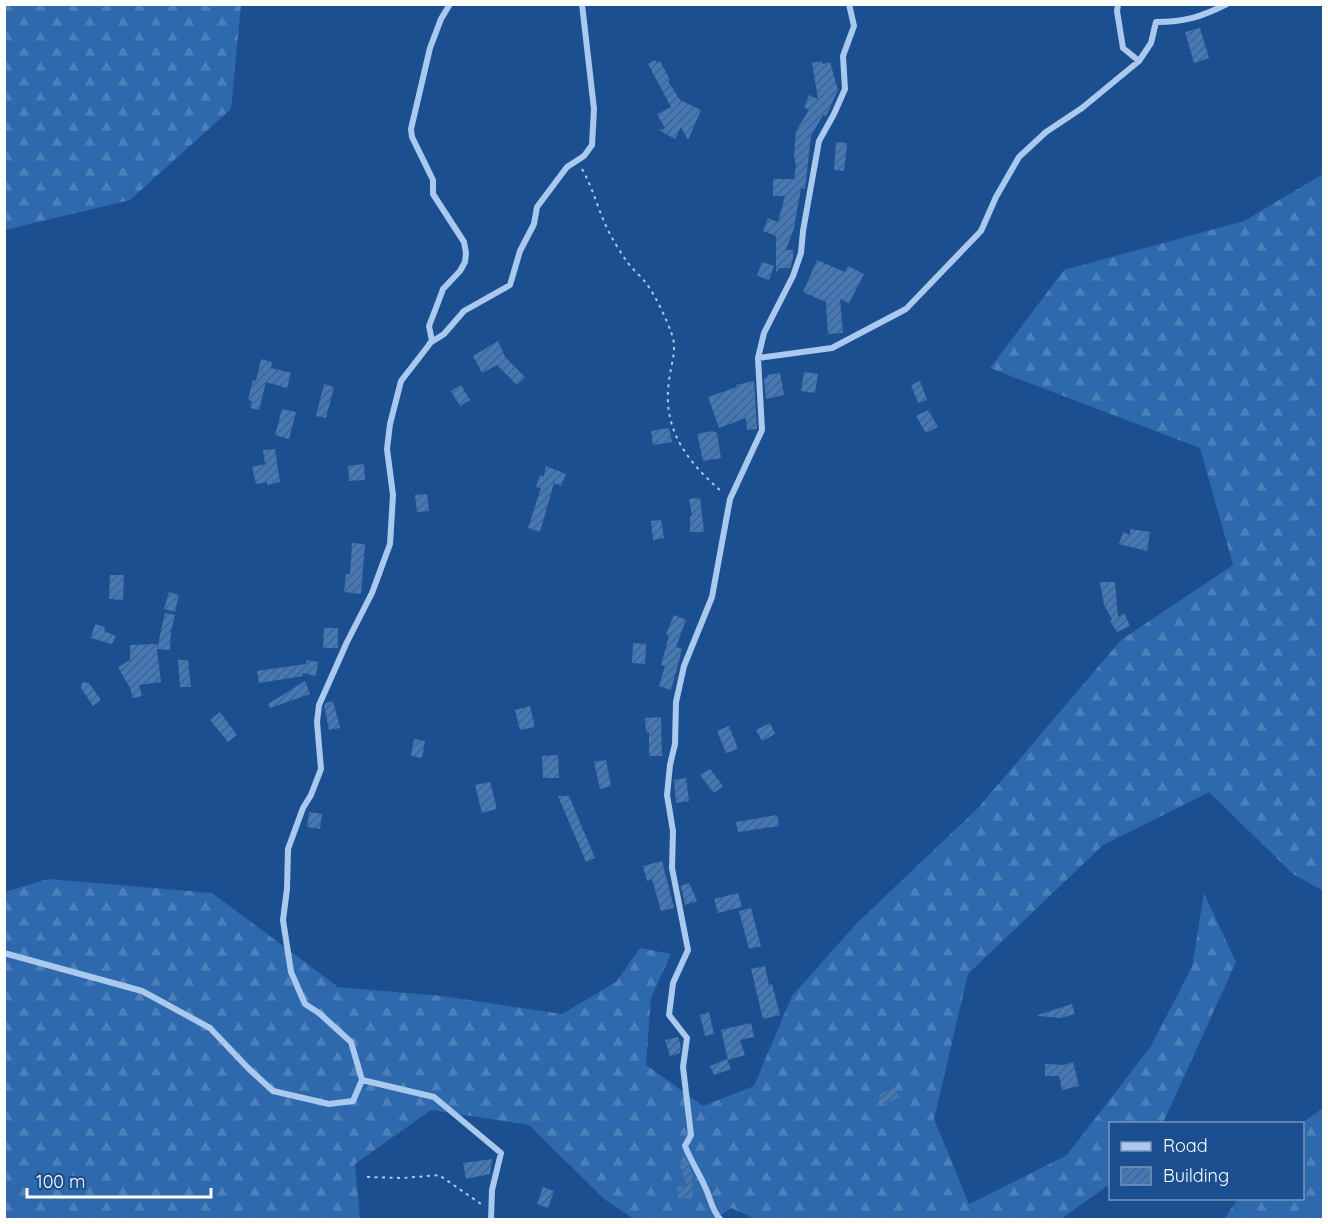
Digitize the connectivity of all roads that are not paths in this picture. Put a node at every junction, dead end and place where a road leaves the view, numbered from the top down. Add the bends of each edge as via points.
1 (450, 4) edge
2 (582, 4) edge
3 (849, 4) edge
4 (1118, 4) edge
5 (1227, 4) edge
6 (1140, 61) junction
7 (430, 343) junction
8 (758, 358) junction
9 (4, 953) edge
10 (362, 1080) junction
11 (491, 1220) edge
12 (721, 1220) edge

1 - 7 street via 430,48 411,129 434,180 433,194 464,242 466,254 460,271 443,289 429,326
2 - 7 street via 594,109 592,145 567,167 537,207 510,285 464,311 444,334
3 - 8 street via 854,26 843,56 845,89 819,141 801,253 764,333
4 - 6 street via 1123,48
5 - 6 street via 1180,22 1156,22 1151,43
6 - 8 street via 1019,157 981,231 906,309 832,348
7 - 10 street via 400,381 387,449 393,495 390,544 372,593 319,705 321,769 292,837 287,865 283,920 291,972 305,1004 351,1042
8 - 12 street via 762,430 730,499 712,597 684,666 676,702 675,744 667,795 673,831 672,868 688,950 673,983 669,1016 687,1038 683,1067 691,1135 685,1146
9 - 10 street via 142,991 210,1028 273,1091 329,1104 353,1101
10 - 11 street via 434,1097 501,1153 492,1190

